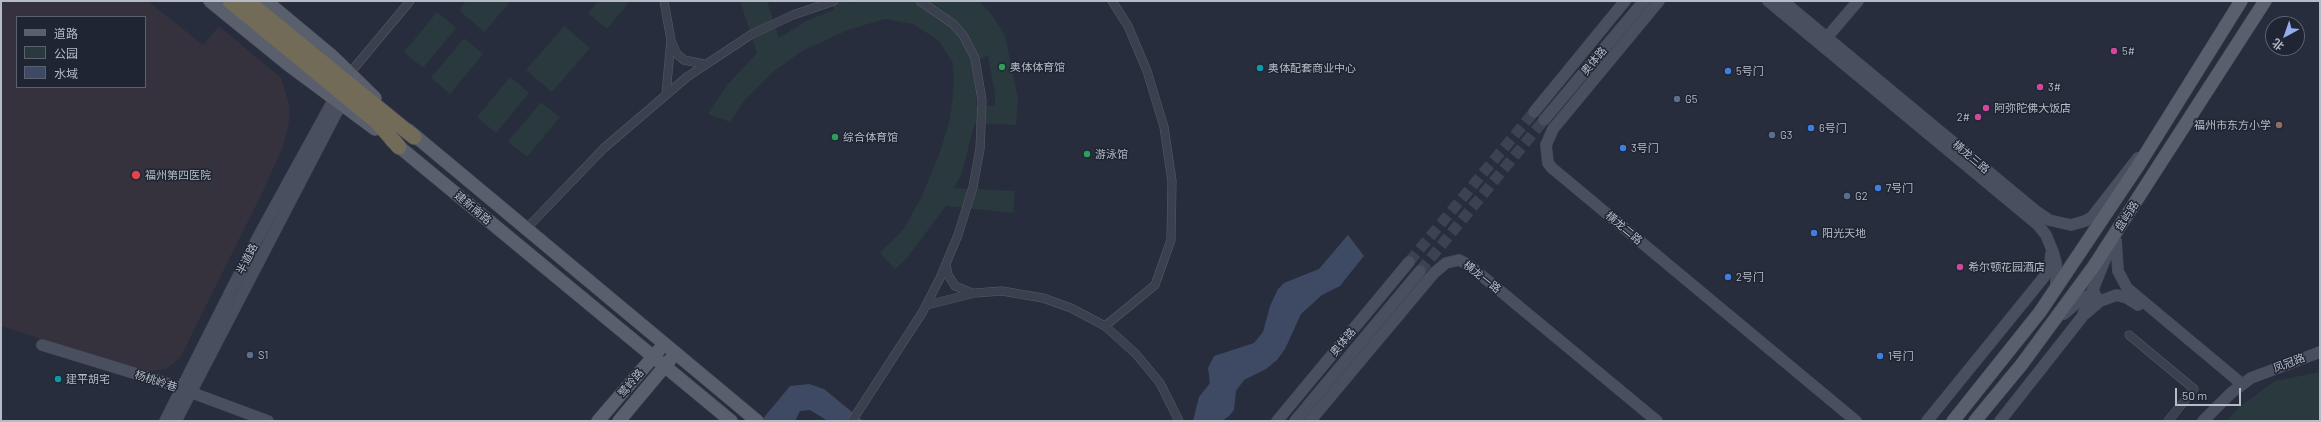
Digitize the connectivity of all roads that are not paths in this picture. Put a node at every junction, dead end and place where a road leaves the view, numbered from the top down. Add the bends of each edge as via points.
1 (210, 1) edge
2 (230, 1) edge
3 (247, 1) edge
4 (266, 1) edge
5 (410, 1) edge
6 (664, 1) edge
7 (834, 1) edge
8 (920, 1) edge
9 (1112, 1) edge
10 (1625, 1) edge
11 (1644, 1) edge
12 (1659, 1) edge
13 (1768, 1) edge
14 (1783, 1) edge
15 (1858, 1) edge
16 (2241, 1) edge
17 (2264, 1) edge
18 (671, 40) junction
19 (1824, 41) junction
20 (704, 64) junction
21 (350, 73) junction
22 (666, 94) junction
23 (338, 102) junction
24 (1534, 112) tunnel mouth
25 (1544, 120) tunnel mouth
26 (414, 136) junction
27 (2154, 141) junction
28 (399, 147) junction
29 (526, 229) junction
30 (2116, 232) junction
31 (2050, 242) junction
32 (1409, 262) tunnel mouth
33 (946, 263) junction
34 (1420, 271) tunnel mouth
35 (2056, 288) junction
36 (975, 293) junction
37 (2091, 295) junction
38 (2117, 295) junction
39 (927, 305) junction
40 (2078, 322) junction
41 (1105, 326) junction
42 (2048, 329) junction
43 (2129, 335) dead end
44 (664, 344) junction
45 (42, 345) dead end
46 (2320, 352) edge
47 (676, 354) junction
48 (653, 357) junction
49 (665, 366) junction
50 (2239, 386) junction
51 (186, 391) junction
52 (165, 421) edge
53 (176, 421) edge
54 (268, 421) edge
55 (598, 421) edge
56 (619, 421) edge
57 (731, 421) edge
58 (757, 421) edge
59 (852, 421) edge
60 (1178, 421) edge
61 (1277, 421) edge
62 (1295, 421) edge
63 (1310, 421) edge
64 (1657, 421) edge
65 (1856, 421) edge
66 (1927, 421) edge
67 (1953, 421) edge
68 (1975, 421) edge
69 (2000, 421) edge
70 (2168, 421) edge
71 (2203, 421) edge

1 - 23 main road, 建新南路
2 - 28 highway via 377,122
3 - 26 highway
4 - 21 main road, 建新南路
5 - 21 street
6 - 18 street
7 - 20 street via 752,34
8 - 33 street via 944,16 963,35 975,58 982,88 982,128 977,166 958,234
9 - 41 street via 1128,26 1147,71 1164,127 1172,181 1171,240 1155,285
10 - 24 street, 奥体路
11 - 25 street, 奥体路
12 - 65 street, 横龙二路 via 1552,129 1546,145 1548,163
13 - 19 street, 横龙三路
14 - 19 street, 横龙三路
15 - 19 street
16 - 27 main road, 盘屿路
17 - 30 main road, 盘屿路
18 - 20 street via 674,50 684,60
18 - 22 street
19 - 27 street, 横龙三路 via 2036,211 2058,223 2077,224 2092,217 2126,171
19 - 31 street, 横龙三路 via 2032,220
20 - 22 street
21 - 26 main road, 建新南路
22 - 29 street via 604,148
23 - 28 main road, 建新南路
23 - 51 street, 半道路 via 257,239
26 - 29 main road, 建新南路
27 - 35 main road, 盘屿路
28 - 48 main road, 建新南路
29 - 44 main road, 建新南路
30 - 37 street
30 - 42 main road, 盘屿路
30 - 50 street via 2116,263 2127,288
31 - 35 street, 横龙三路 via 2056,263
31 - 66 street via 2050,264 2044,277
32 - 61 street, 奥体路
33 - 36 street via 948,276 955,286
33 - 39 street
34 - 62 street, 奥体路
35 - 67 main road, 盘屿路 via 2016,344
36 - 39 street
36 - 41 street via 1002,291 1043,298 1071,308
37 - 38 street
37 - 40 street
37 - 42 street via 2077,301
38 - 40 street via 2094,304
38 - 50 street via 2138,305
39 - 59 street
40 - 69 street
41 - 60 street via 1146,364 1165,392
42 - 68 main road, 盘屿路
43 - 70 street via 2194,389
44 - 47 main road, 建新南路
44 - 48 main road, 鹭岭路
45 - 51 street, 杨桃岭巷
46 - 50 street, 凤冠路 via 2264,372
47 - 49 main road, 鹭岭路
47 - 58 main road, 建新南路
48 - 49 main road, 建新南路
48 - 55 main road, 鹭岭路
49 - 56 main road, 鹭岭路
49 - 57 main road, 建新南路
50 - 71 street, 凤冠路
51 - 52 street, 半道路
51 - 53 street, 半道路
51 - 54 street, 杨桃岭巷
63 - 64 street, 横龙一路 via 1434,273 1446,263 1459,260 1469,265

